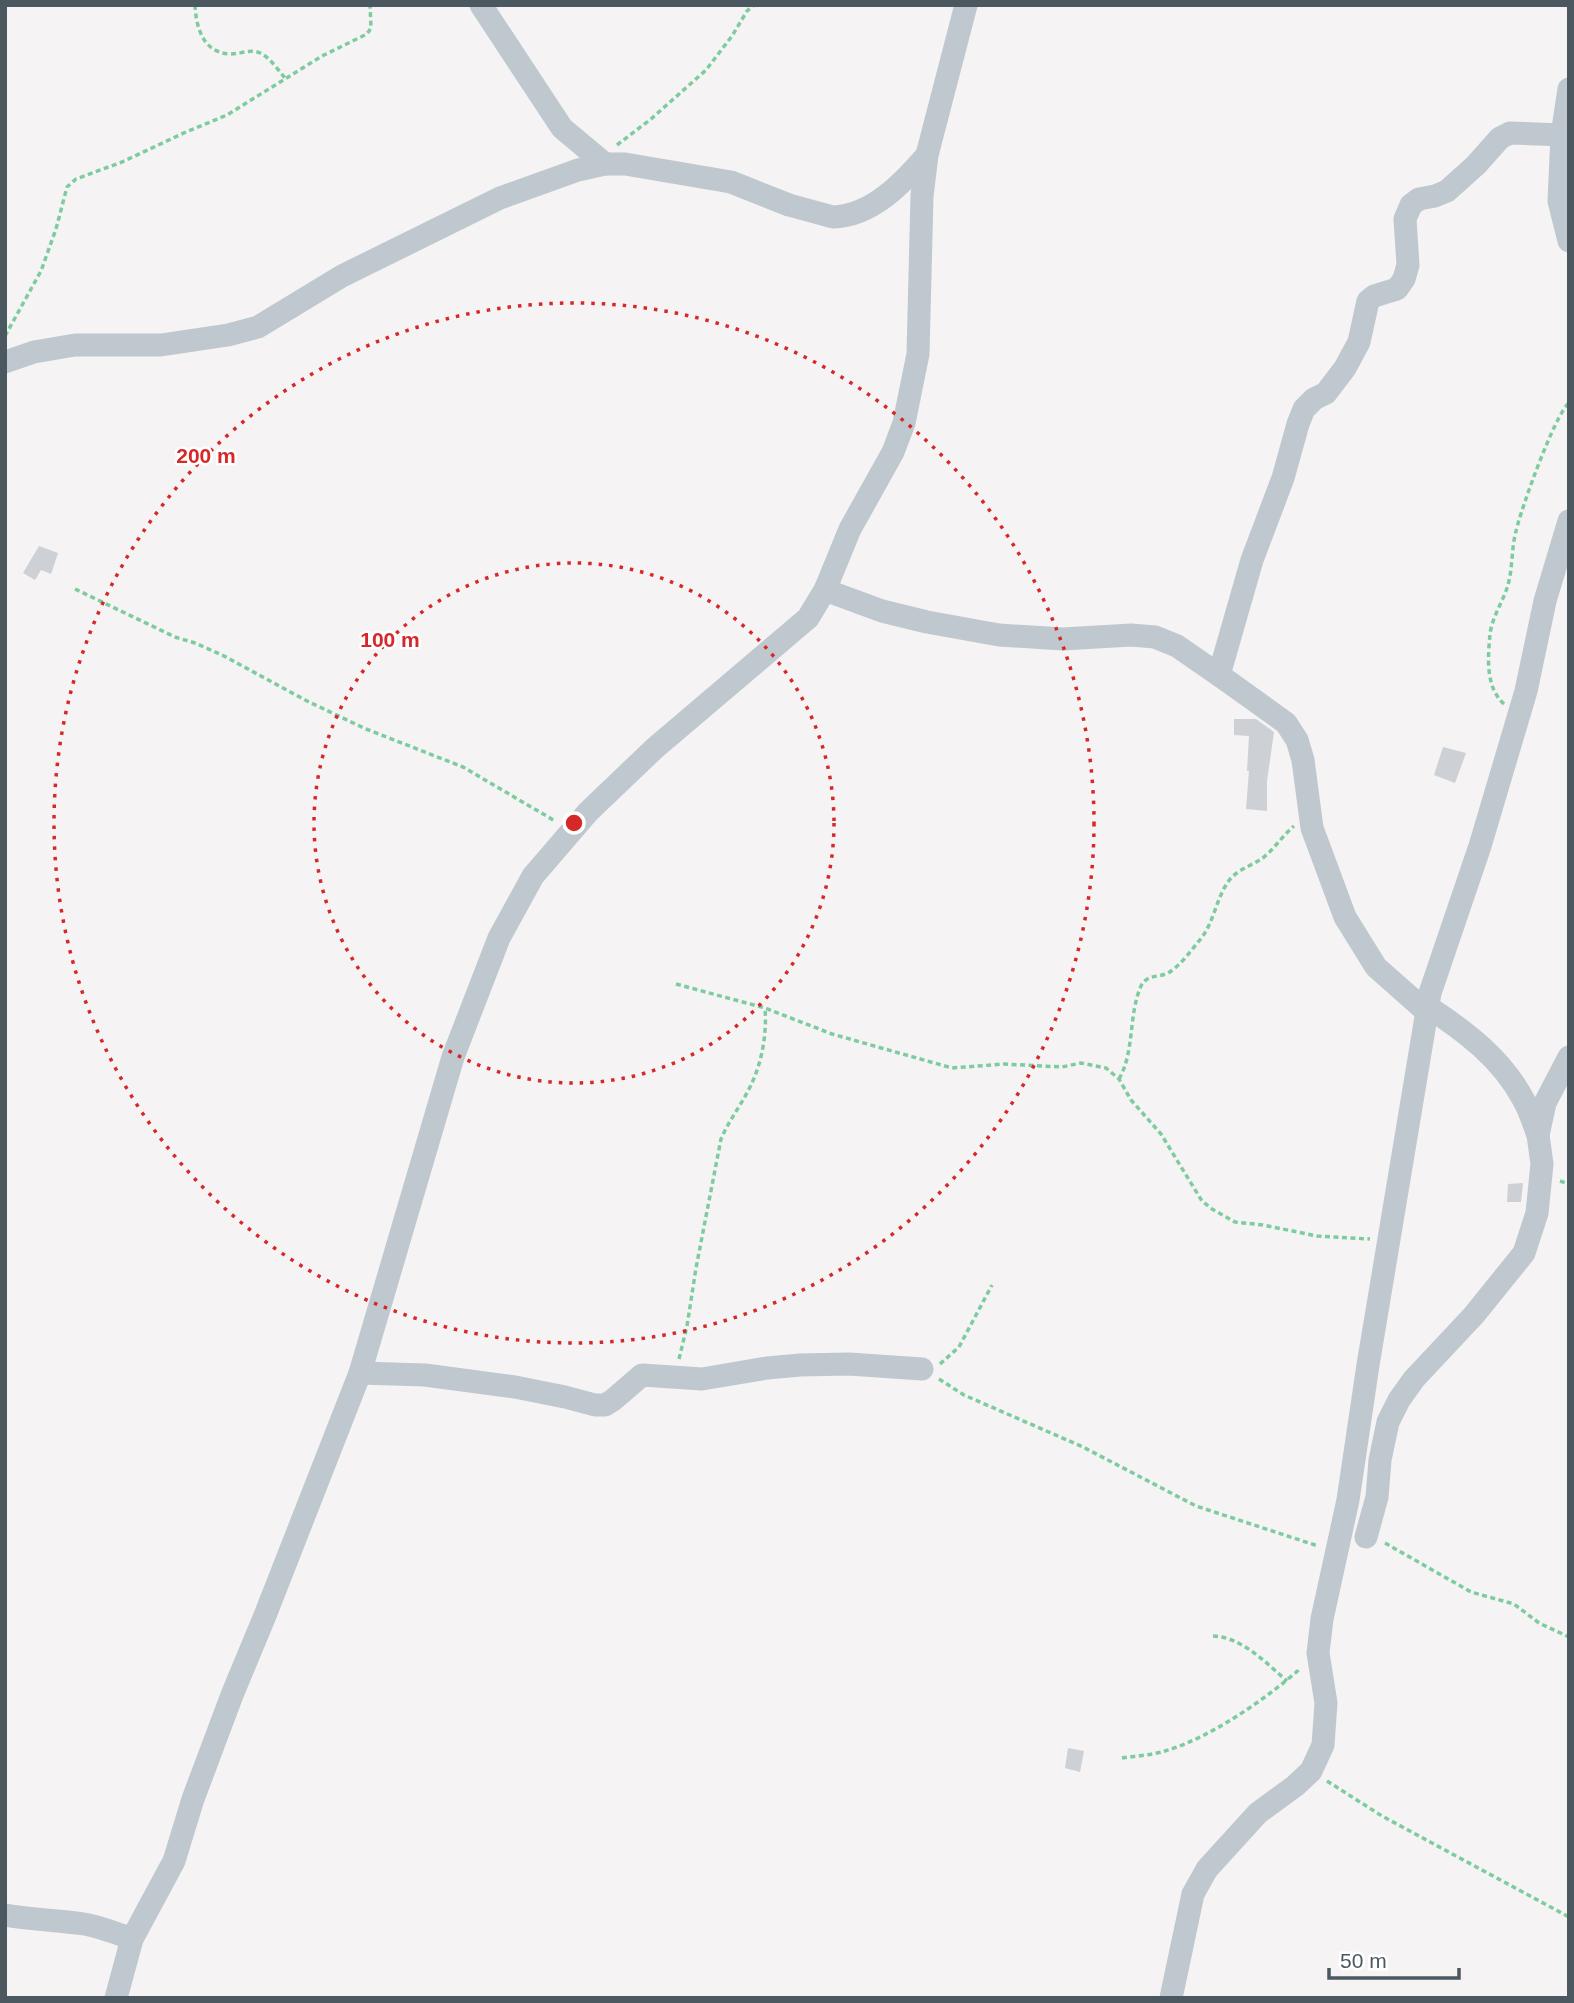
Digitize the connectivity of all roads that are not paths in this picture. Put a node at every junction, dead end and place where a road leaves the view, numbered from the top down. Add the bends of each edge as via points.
1 (481, 5) edge
2 (966, 5) edge
3 (1569, 89) edge
4 (1562, 135) junction
5 (928, 155) junction
6 (601, 160) junction
7 (1569, 241) edge
8 (5, 362) edge
9 (1569, 521) edge
10 (825, 590) junction
11 (1219, 676) junction
12 (1428, 1009) junction
13 (1569, 1057) edge
14 (1538, 1135) junction
15 (922, 1369) road end
16 (360, 1373) junction
17 (1366, 1537) road end
18 (5, 1915) edge
19 (132, 1938) junction
20 (116, 1998) edge
21 (1171, 1998) edge

1 - 6 street via 562,128
2 - 5 street
3 - 4 street
4 - 7 street via 1559,201
4 - 11 street via 1510,133 1447,191 1411,205 1405,219 1408,265 1404,279 1397,289 1368,300 1359,342 1345,368 1326,393 1304,409 1252,560
5 - 6 street via 904,182 871,206 841,217 789,205 707,176
5 - 10 street via 912,392 893,452 850,528
6 - 8 street via 500,198 342,276 244,332 160,345 75,345
9 - 12 street via 1545,600 1526,691
10 - 11 street via 882,611 999,635 1155,637 1177,646
10 - 16 street via 808,618 655,748 588,812 533,876 499,938 453,1057
11 - 12 street via 1286,723 1297,740 1311,828 1345,917 1376,967
12 - 14 street via 1466,1032 1495,1060 1523,1098
12 - 21 street via 1340,1543 1322,1619 1318,1653 1326,1703 1322,1745 1311,1771 1258,1813 1207,1870 1193,1894
13 - 14 street via 1545,1103
14 - 17 street via 1542,1164 1536,1213 1524,1253 1399,1400 1388,1422
15 - 16 street via 800,1365 702,1379 642,1375 605,1405 425,1375
16 - 19 street via 232,1695 174,1861
18 - 19 street via 83,1924
19 - 20 street

